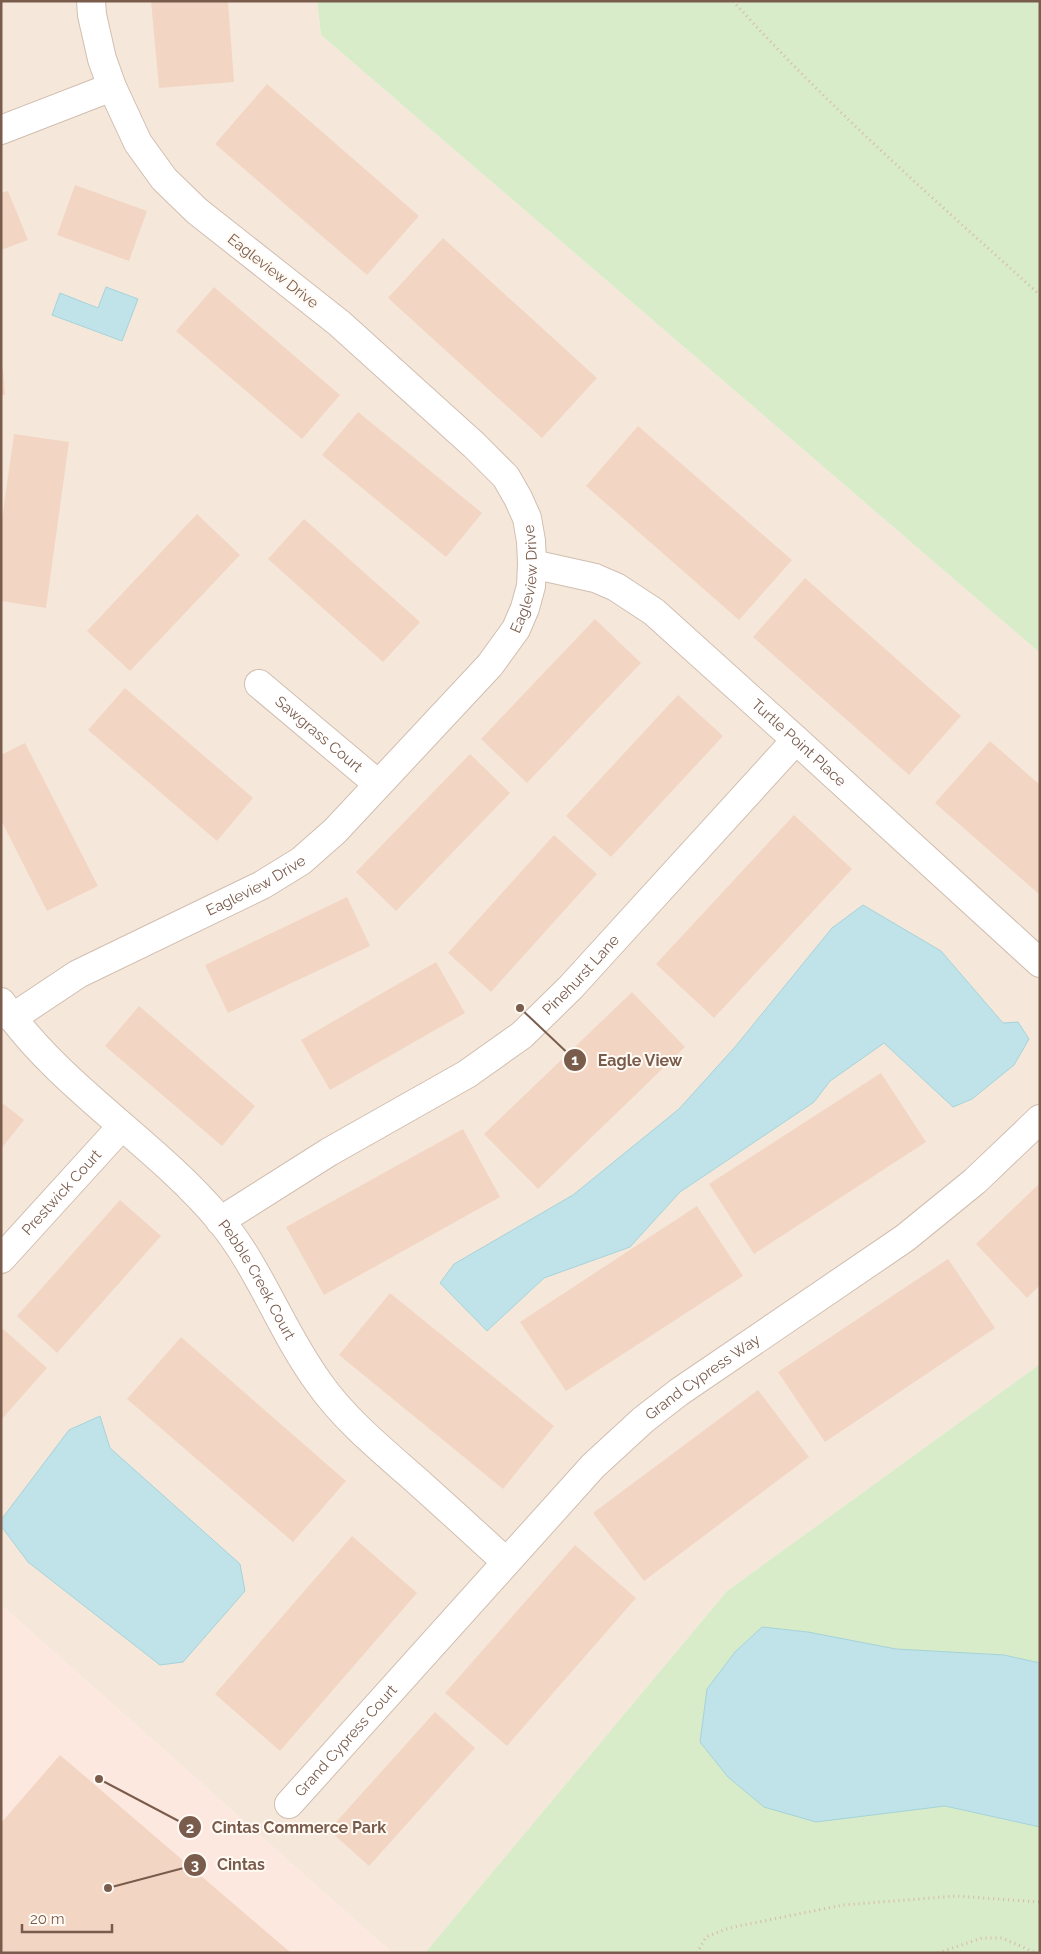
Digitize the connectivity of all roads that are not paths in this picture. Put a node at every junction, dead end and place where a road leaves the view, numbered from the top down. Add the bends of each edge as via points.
1 (91, 1) edge
2 (112, 86) junction
3 (1, 130) edge
4 (532, 564) junction
5 (259, 684) dead end
6 (796, 740) junction
7 (378, 784) junction
8 (1040, 963) edge
9 (7, 1010) edge
10 (1040, 1119) edge
11 (122, 1126) junction
12 (220, 1220) junction
13 (1, 1259) edge
14 (506, 1562) junction
15 (403, 1678) joint
16 (289, 1804) dead end

1 - 2 street, Eagleview Drive via 102,59
2 - 3 street
2 - 4 street, Eagleview Drive via 138,143 164,179 197,211 340,324 506,477 527,518
4 - 6 street, Turtle Point Place via 594,578 616,587 654,612
4 - 7 street, Eagleview Drive via 525,608 504,648
5 - 7 street, Sawgrass Court
6 - 8 street, Turtle Point Place
6 - 12 street, Pinehurst Lane via 571,987 522,1034 467,1074 329,1152
7 - 9 street, Eagleview Drive via 335,831 301,861 262,885
9 - 11 street, Pebble Creek Court via 46,1057
10 - 14 street, Grand Cypress Way via 975,1181 905,1238 643,1420 593,1466
11 - 12 street, Pebble Creek Court via 197,1194
11 - 13 street, Prestwick Court
12 - 14 street, Pebble Creek Court via 253,1265 319,1383 364,1434
14 - 15 street, Grand Cypress Way
15 - 16 street, Grand Cypress Court

